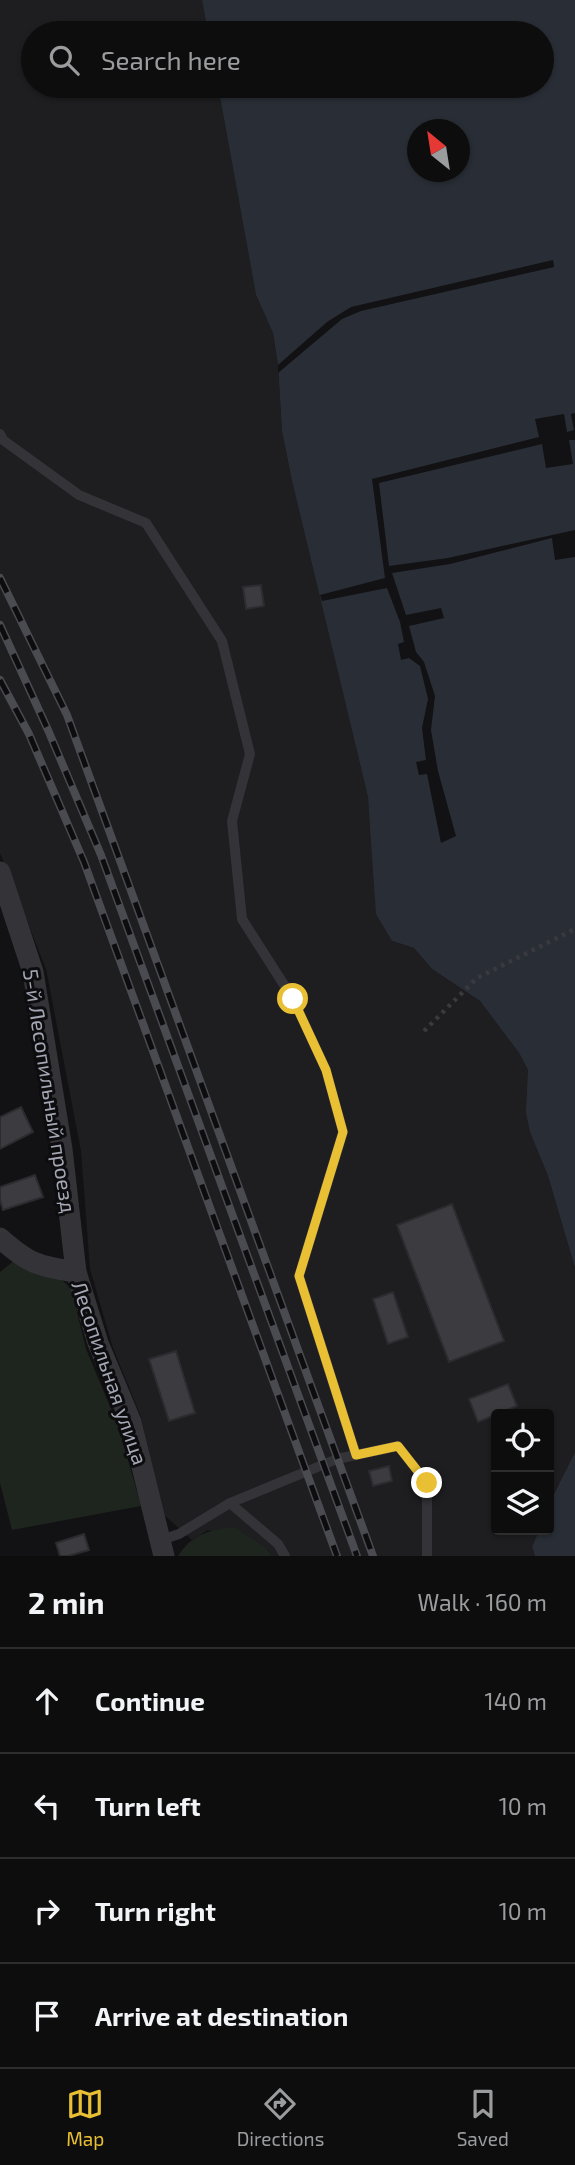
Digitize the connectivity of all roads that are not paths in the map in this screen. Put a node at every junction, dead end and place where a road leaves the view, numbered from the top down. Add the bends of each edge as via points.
1 (0, 434) edge
2 (0, 872) edge
3 (0, 1238) edge
4 (76, 1272) junction
5 (356, 1455) junction
6 (230, 1503) junction
7 (162, 1548) edge
8 (285, 1556) edge
9 (427, 1556) edge

1 - 5 lane via 79,495 146,523 222,641 250,754 232,821 242,919 293,999 326,1070 343,1132 299,1276
2 - 4 street, 5-й Лесопильный проезд via 33,972 62,1149
3 - 4 street, Лесопильная улица via 39,1266
4 - 7 street, Лесопильная улица via 98,1343 131,1422
5 - 6 lane
5 - 9 lane via 398,1446 427,1483
6 - 7 lane
6 - 8 lane via 278,1544

